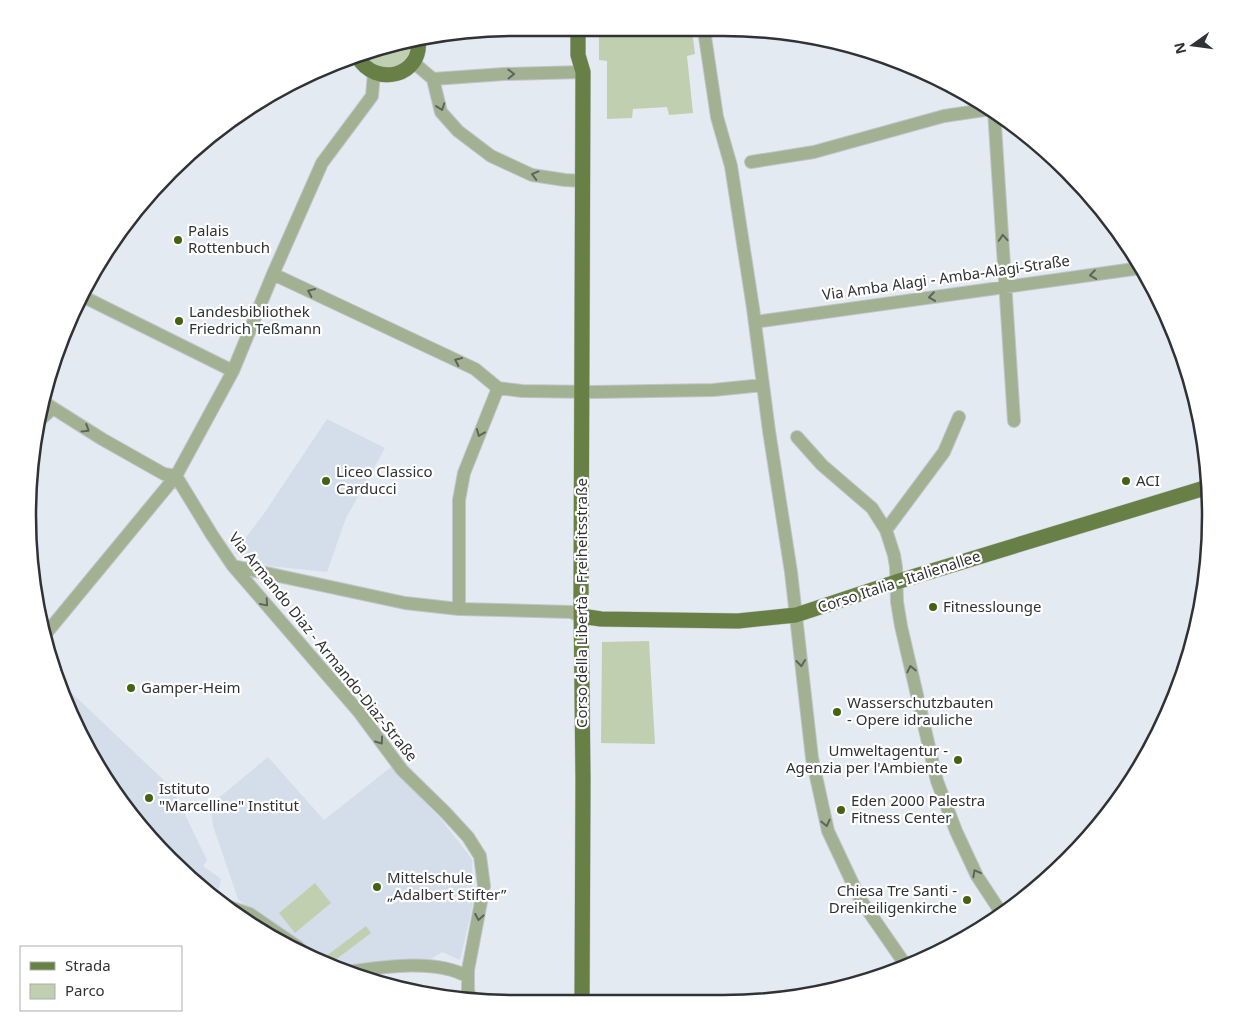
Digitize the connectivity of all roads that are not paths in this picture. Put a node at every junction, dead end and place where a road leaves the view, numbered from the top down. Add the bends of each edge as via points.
1 (578, 36) edge
2 (588, 36) edge
3 (705, 36) edge
4 (418, 46) edge
5 (361, 62) edge
6 (413, 62) junction
7 (583, 72) junction
8 (374, 74) junction
9 (433, 79) junction
10 (979, 111) edge
11 (994, 120) edge
12 (742, 164) junction
13 (583, 180) junction
14 (1134, 269) edge
15 (273, 274) junction
16 (1006, 287) junction
17 (88, 299) edge
18 (756, 322) junction
19 (233, 371) junction
20 (763, 385) junction
21 (498, 388) junction
22 (582, 392) junction
23 (49, 405) edge
24 (959, 417) dead end
25 (1014, 421) dead end
26 (797, 437) dead end
27 (176, 476) junction
28 (1201, 489) edge
29 (886, 530) junction
30 (233, 566) junction
31 (896, 582) junction
32 (459, 609) junction
33 (796, 614) junction
34 (581, 616) junction
35 (50, 629) edge
36 (998, 908) edge
37 (248, 913) edge
38 (261, 921) edge
39 (902, 960) edge
40 (363, 970) edge
41 (468, 977) junction
42 (470, 993) edge
43 (582, 995) edge

1 - 7 main road
2 - 7 main road via 588,55
3 - 12 street via 717,117
4 - 6 main road
5 - 8 main road
6 - 8 main road via 395,75
6 - 9 street
9 -> 7 street
7 - 13 main road, Corso della Libertà - Freiheitsstraße
8 - 15 street via 372,96 322,163
9 - 13 street via 441,112 458,131 491,156 532,175
10 - 12 street via 944,116 814,152
16 -> 11 street
12 - 18 street
13 - 22 main road, Corso della Libertà - Freiheitsstraße
14 -> 16 street, Via Amba Alagi - Amba-Alagi-Straße
15 - 19 street
21 -> 15 street via 475,368
16 -> 18 street, Via Amba Alagi - Amba-Alagi-Straße
16 - 25 street
17 - 19 street
18 - 20 street
19 - 27 street
20 - 22 street via 713,390
20 - 33 street
21 - 22 street
21 -> 32 street via 464,473 459,500
22 - 34 main road, Corso della Libertà - Freiheitsstraße
23 -> 27 street via 164,474
24 - 29 street via 944,452
26 - 29 street via 822,466 872,508
27 - 30 street, Via Armando Diaz - Armando-Diaz-Straße
27 - 35 street
28 - 31 main road, Corso Italia - Italienallee
29 - 31 street via 894,555
30 - 32 street via 405,603
30 -> 41 street, Via Armando Diaz - Armando-Diaz-Straße via 359,712 402,770 468,837 480,856 484,886
31 - 33 main road, Corso Italia - Italienallee
36 -> 31 street via 977,876 937,781 901,626
32 - 34 street via 570,612
33 - 34 main road, Corso Italia - Italienallee via 738,621
33 -> 39 street via 812,758 828,831 860,898
34 - 43 main road, Corso della Libertà - Freiheitsstraße
37 - 38 street
40 - 41 street via 392,966 446,967
41 - 42 street, Via Armando Diaz - Armando-Diaz-Straße

